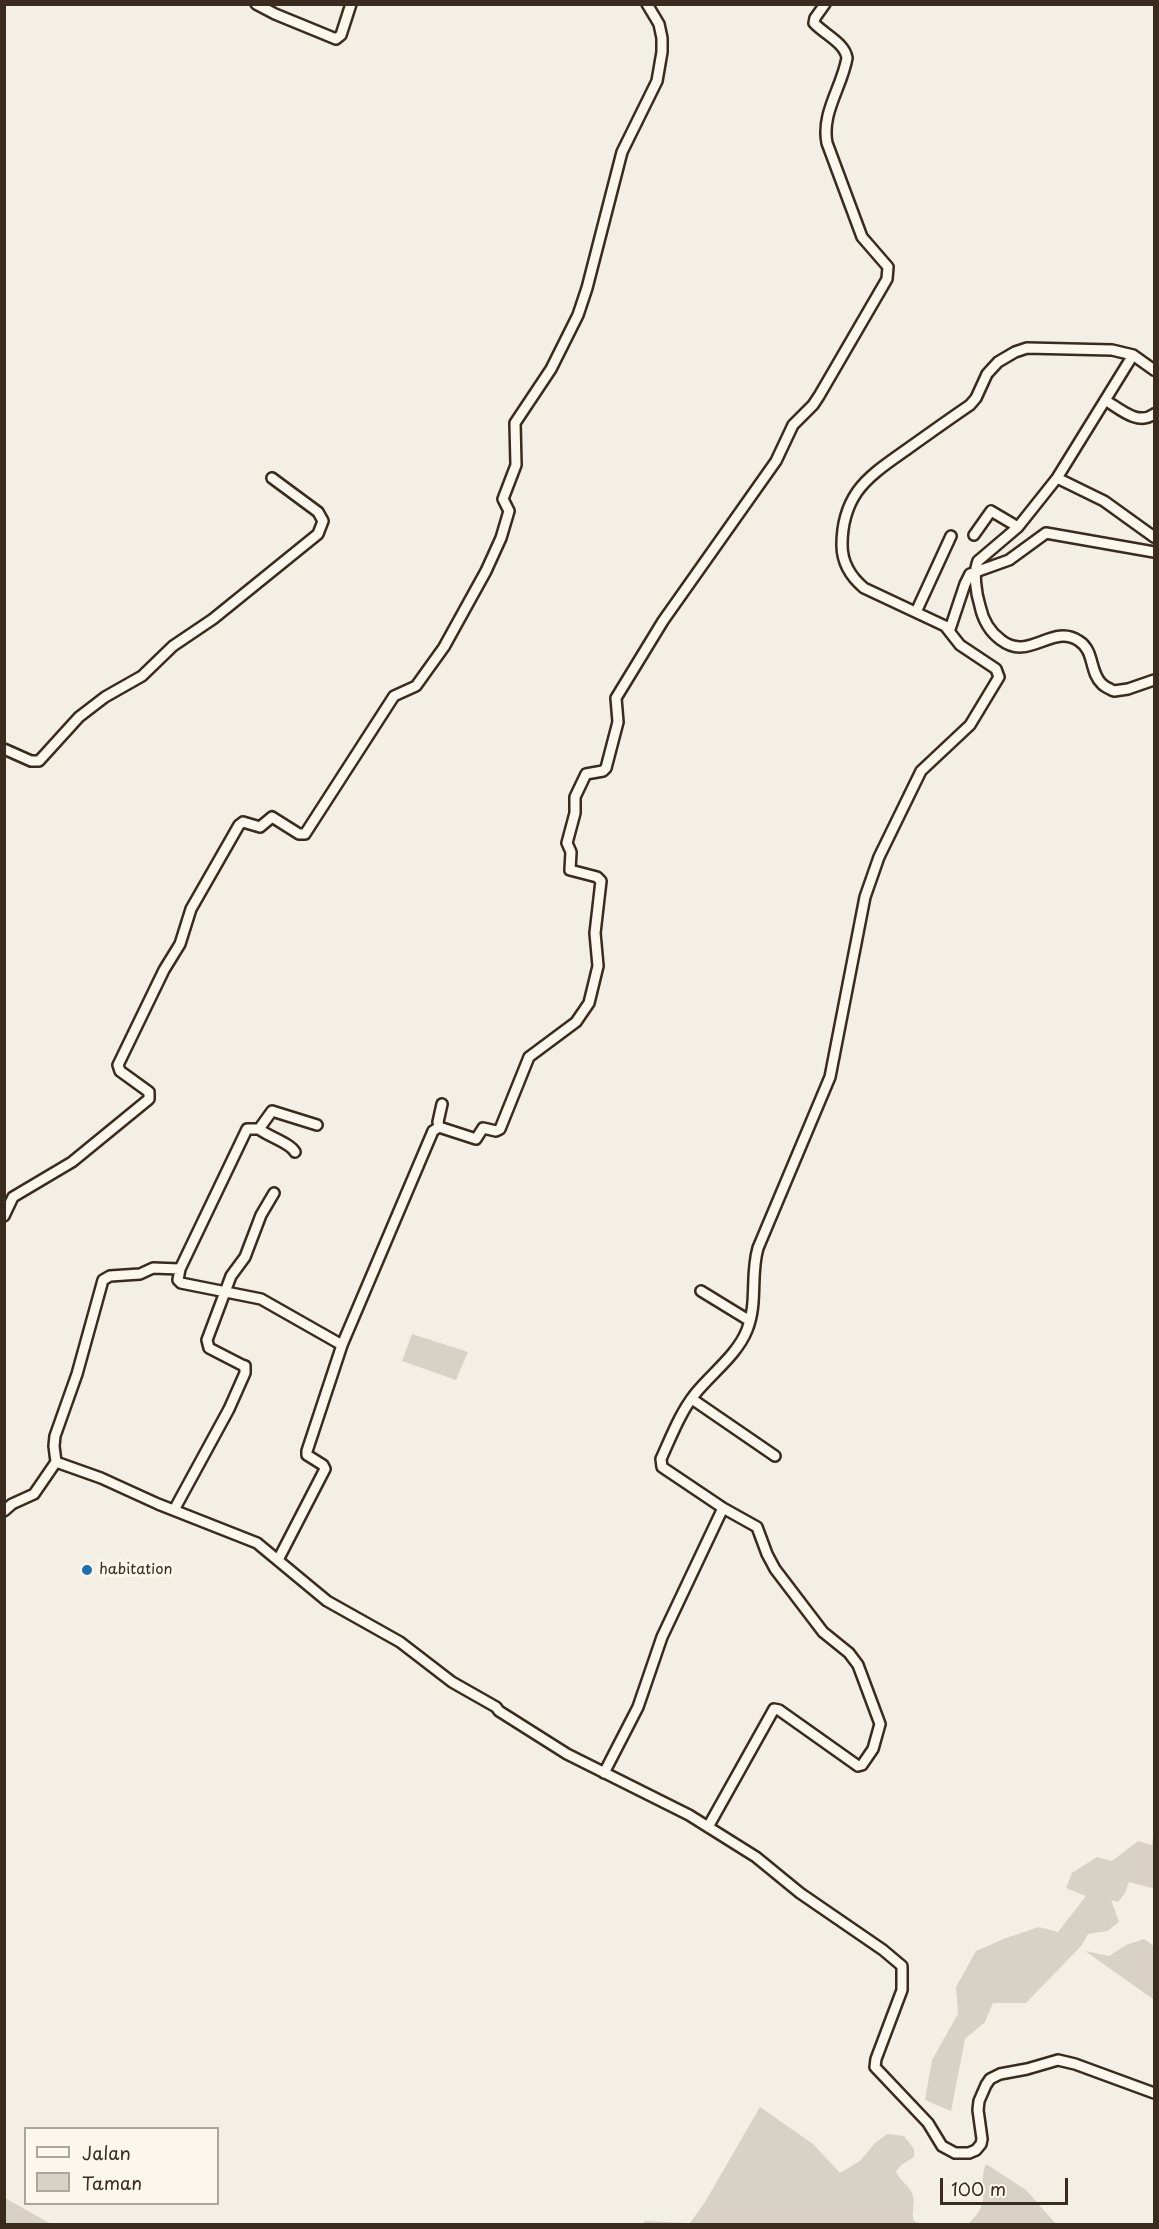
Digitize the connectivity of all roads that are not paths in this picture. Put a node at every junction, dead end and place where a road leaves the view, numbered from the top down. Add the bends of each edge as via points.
1 (256, 4) edge
2 (351, 4) edge
3 (647, 4) edge
4 (825, 4) edge
5 (1133, 355) junction
6 (1155, 370) edge
7 (1105, 400) junction
8 (1155, 414) edge
9 (272, 478) dead end
10 (1057, 478) junction
11 (1018, 526) junction
12 (974, 535) dead end
13 (951, 536) dead end
14 (1155, 537) edge
15 (1155, 552) edge
16 (976, 570) junction
17 (916, 612) junction
18 (950, 629) junction
19 (1155, 680) edge
20 (4, 749) edge
21 (442, 1104) dead end
22 (317, 1125) dead end
23 (439, 1128) junction
24 (259, 1129) junction
25 (295, 1152) dead end
26 (274, 1193) dead end
27 (4, 1216) edge
28 (180, 1269) junction
29 (225, 1291) junction
30 (701, 1291) dead end
31 (750, 1321) junction
32 (342, 1346) junction
33 (692, 1399) junction
34 (775, 1455) dead end
35 (56, 1462) junction
36 (723, 1508) junction
37 (174, 1510) junction
38 (4, 1512) edge
39 (278, 1560) junction
40 (604, 1773) junction
41 (708, 1827) junction
42 (1155, 2093) edge

1 - 2 street via 336,39 341,35
3 - 27 street via 662,38 657,81 622,152 578,315 551,369 515,423 516,465 503,499 508,513 486,571 444,647 416,686 394,696 305,834 272,817 260,827 243,822 239,825 191,909 180,944 118,1065 120,1071 149,1092 149,1099 72,1162 13,1197
4 - 23 street via 814,23 842,47 848,58 827,119 827,143 862,237 888,267 887,279 819,396 793,425 776,461 663,621 616,698 618,722 606,768 586,774 575,798 575,816 567,845 571,852 570,870 601,881 596,933 598,966 585,1011 529,1058 498,1130 483,1128 476,1139
5 - 6 street
5 - 7 street
5 - 17 street via 1112,350 1035,346 1015,351 992,369 970,405 882,467 858,490 842,533 842,550 850,574 864,588
7 - 8 street via 1138,419
7 - 10 street
9 - 20 street via 318,512 323,521 318,534 213,619 173,646 139,679 79,717 39,761
10 - 11 street
10 - 14 street via 1104,501
11 - 12 street via 991,511
11 - 16 street via 978,561
13 - 17 street
15 - 16 street via 1046,533 1010,560
16 - 18 street via 965,585
16 - 19 street via 982,617 994,635 1010,647 1071,637 1090,651 1101,684 1114,691
17 - 18 street
18 - 31 street via 960,645 996,669 999,680 970,725 921,771 871,878 830,1077 754,1260
21 - 23 street
22 - 24 street via 272,1111
23 - 32 street via 433,1131
24 - 25 street
24 - 28 street via 246,1130
26 - 29 street
28 - 29 street via 178,1280 182,1284
28 - 35 street via 151,1268 140,1274 103,1280 55,1436
29 - 32 street via 264,1301
29 - 37 street via 207,1346 245,1366 245,1373
30 - 31 street
31 - 33 street via 735,1350
32 - 39 street via 307,1451 325,1469
33 - 34 street
33 - 36 street via 660,1464
35 - 37 street
35 - 38 street via 34,1494
36 - 40 street via 662,1636 638,1707
36 - 41 street via 758,1527 775,1569 823,1632 853,1657 880,1724 874,1746 858,1766 774,1709
37 - 39 street via 257,1543
39 - 40 street via 327,1601 399,1642 452,1682 567,1754
40 - 41 street
41 - 42 street via 756,1857 902,1966 902,1990 875,2067 928,2123 949,2152 969,2152 979,2147 979,2101 990,2079 1000,2074 1058,2060

